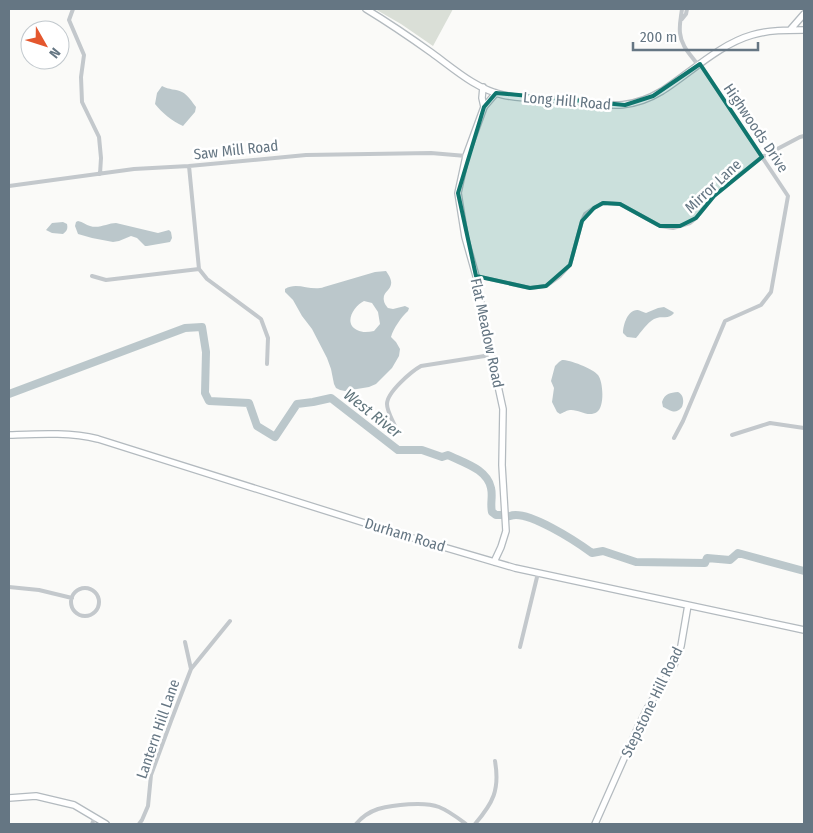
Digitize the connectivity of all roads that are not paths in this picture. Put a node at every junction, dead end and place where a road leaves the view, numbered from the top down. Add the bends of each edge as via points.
1 (74, 9) edge
2 (366, 9) edge
3 (682, 9) edge
4 (687, 9) edge
5 (804, 14) edge
6 (682, 19) junction
7 (790, 30) junction
8 (804, 30) edge
9 (699, 65) junction
10 (483, 87) junction
11 (496, 93) junction
12 (484, 107) junction
13 (804, 136) edge
14 (466, 156) junction
15 (762, 157) junction
16 (189, 166) junction
17 (100, 174) junction
18 (9, 186) edge
19 (200, 269) junction
20 (92, 276) dead end
21 (476, 276) junction
22 (491, 355) junction
23 (267, 364) dead end
24 (395, 426) dead end
25 (804, 428) edge
26 (732, 435) dead end
27 (9, 436) edge
28 (674, 438) dead end
29 (494, 562) junction
30 (538, 573) junction
31 (9, 587) edge
32 (72, 598) junction
33 (688, 605) junction
34 (230, 621) dead end
35 (804, 630) edge
36 (185, 642) dead end
37 (520, 647) dead end
38 (191, 669) junction
39 (495, 762) dead end
40 (9, 798) edge
41 (95, 817) junction
42 (92, 824) edge
43 (106, 824) edge
44 (139, 824) edge
45 (356, 824) edge
46 (466, 824) edge
47 (474, 824) edge
48 (594, 824) edge

1 - 17 street via 70,20 84,55 82,102 99,136
2 - 10 street, Long Hill Road
3 - 6 street, Highwoods Drive
4 - 6 street
5 - 7 street
6 - 9 street, Highwoods Drive via 680,37 685,49
7 - 8 street, Long Hill Road
7 - 9 street, Long Hill Road via 744,38
9 - 11 street, Long Hill Road via 653,96 625,105 604,106
9 - 15 street, Highwoods Drive
10 - 11 street, Long Hill Road
10 - 12 street, Flat Meadow Road
11 - 12 street, Flat Meadow Road
12 - 14 street, Flat Meadow Road
13 - 15 street, Mirror Lane
14 - 16 street, Saw Mill Road via 431,153 306,155
14 - 21 street, Flat Meadow Road via 458,193
15 - 21 street, Mirror Lane via 714,196 690,223 674,228 660,226 620,204 603,203 594,208 582,221 570,265 546,286 530,288
15 - 28 street, Highwoods Drive via 788,196 771,292 762,305 726,321
16 - 17 street, Saw Mill Road
16 - 19 street
17 - 18 street, Saw Mill Road
19 - 20 street via 106,280
19 - 23 street via 208,279 261,319 268,338
21 - 22 street, Flat Meadow Road
22 - 24 street via 415,369 388,399 388,409
22 - 29 street, Flat Meadow Road via 503,409 506,531
25 - 26 street via 770,423
27 - 29 street, Durham Road via 88,436
29 - 30 street, Durham Road
30 - 33 street, Durham Road
30 - 37 street
31 - 32 street
32 - 32 street via 79,589 87,588 96,594 98,605 92,614 80,615 72,607
33 - 35 street, Durham Road
33 - 48 street, Stepstone Hill Road via 682,646 674,665 641,720
34 - 38 street, Lantern Hill Lane
36 - 38 street, Lantern Hill Lane
38 - 44 street, Lantern Hill Lane via 151,775 148,806
39 - 47 street via 497,781 493,798
40 - 41 street via 36,796 74,805
41 - 42 street
41 - 43 street
45 - 46 street via 377,810 423,804 439,807

